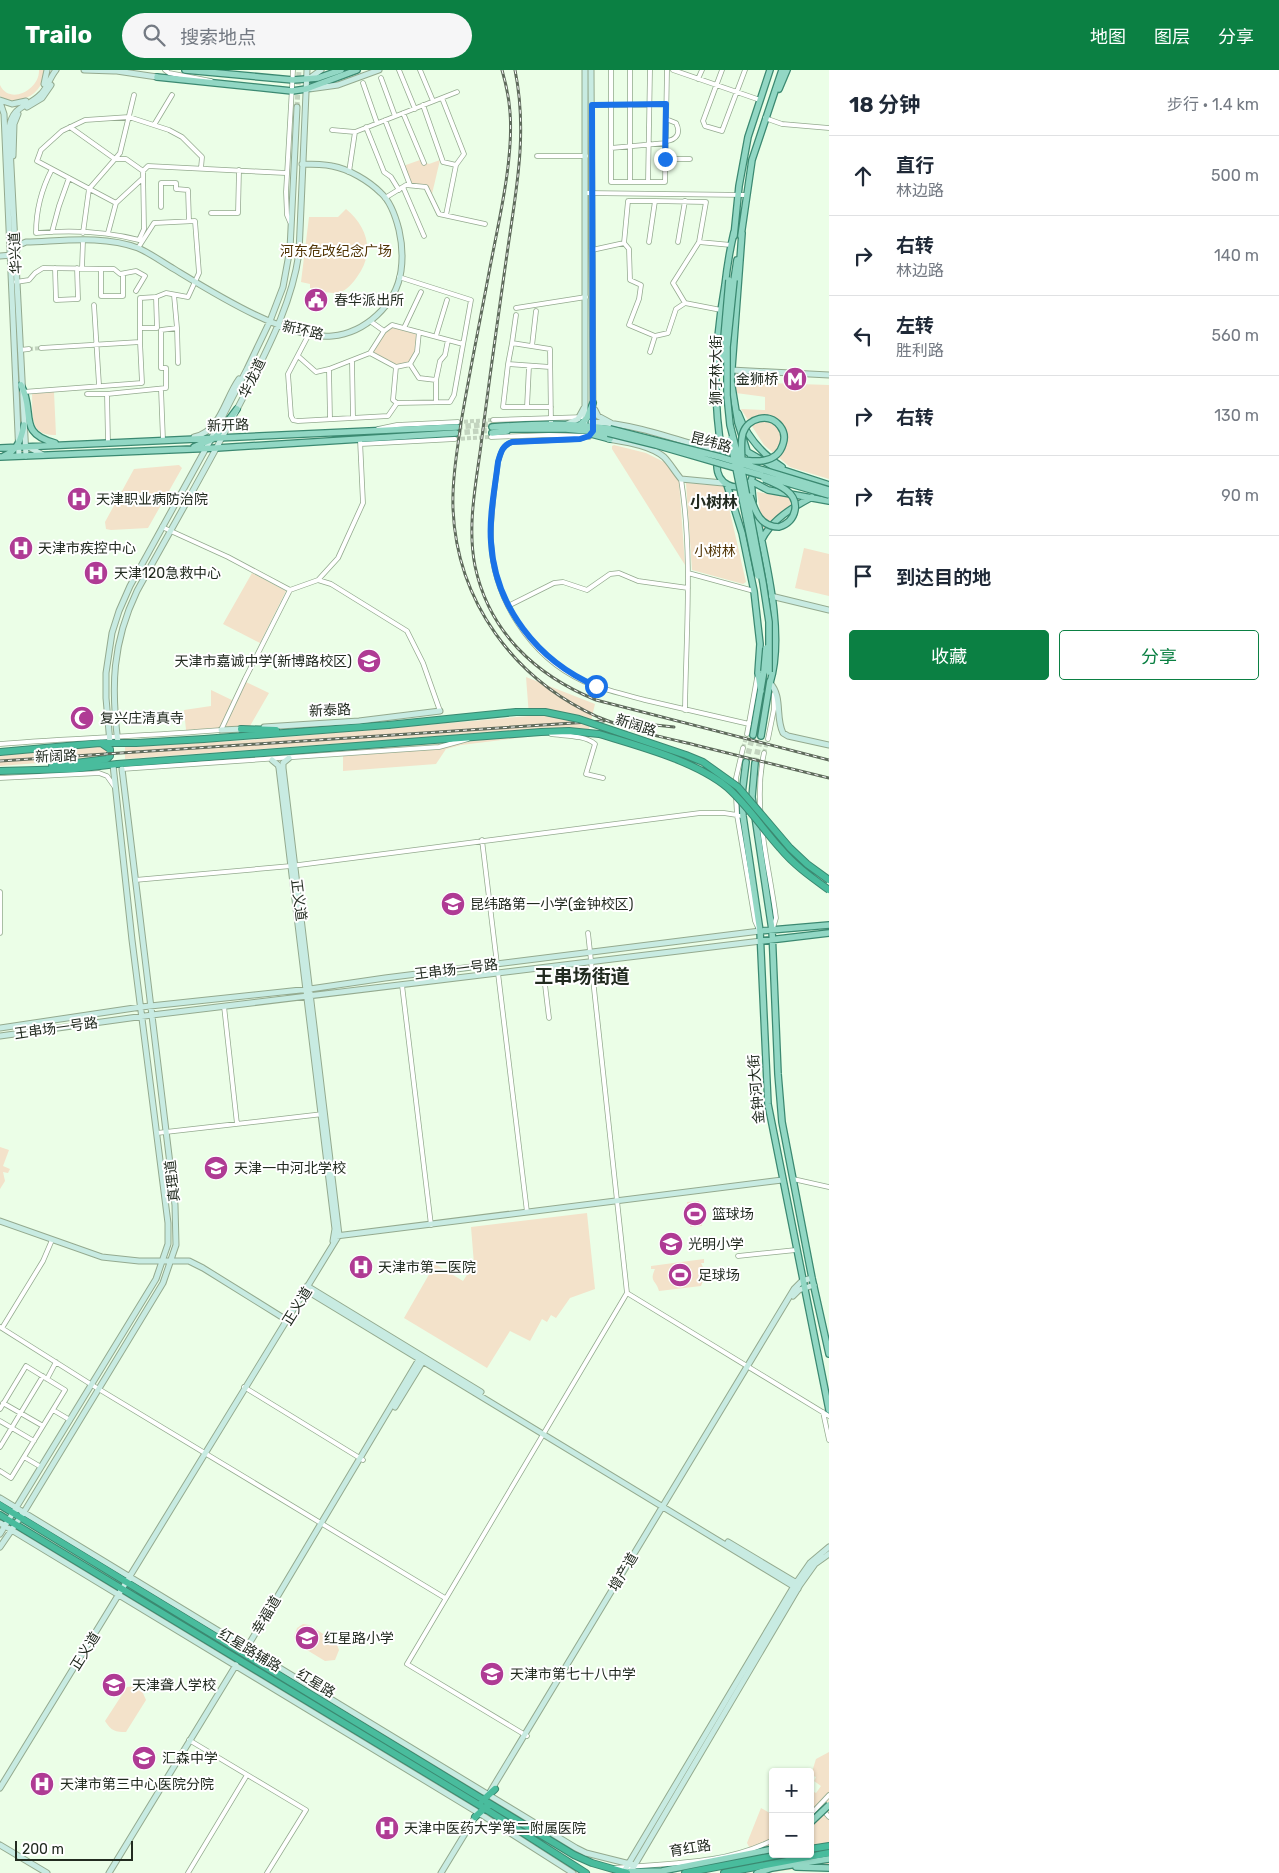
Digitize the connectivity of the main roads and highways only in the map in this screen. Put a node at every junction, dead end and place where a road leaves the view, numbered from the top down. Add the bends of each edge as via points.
1 (47, 70) edge
2 (56, 70) edge
3 (61, 70) edge
4 (84, 70) edge
5 (110, 70) edge
6 (114, 70) edge
7 (185, 70) edge
8 (308, 70) edge
9 (321, 70) edge
10 (341, 70) edge
11 (357, 70) edge
12 (379, 70) edge
13 (585, 70) edge
14 (591, 70) edge
15 (770, 70) edge
16 (782, 70) edge
17 (787, 70) edge
18 (209, 71) edge
19 (157, 77) joint
20 (306, 80) junction
21 (306, 90) junction
22 (0, 101) edge
23 (769, 106) junction
24 (297, 107) tunnel mouth
25 (302, 164) junction
26 (11, 174) junction
27 (589, 193) junction
28 (734, 232) junction
29 (742, 233) junction
30 (12, 255) junction
31 (0, 256) edge
32 (732, 280) junction
33 (270, 321) junction
34 (278, 325) junction
35 (247, 369) junction
36 (731, 370) junction
37 (829, 375) edge
38 (22, 389) junction
39 (732, 396) junction
40 (593, 403) junction
41 (237, 409) junction
42 (21, 425) junction
43 (588, 425) junction
44 (616, 425) junction
45 (567, 426) junction
46 (516, 427) junction
47 (492, 428) tunnel mouth
48 (609, 434) junction
49 (223, 438) junction
50 (185, 439) junction
51 (212, 439) junction
52 (22, 444) junction
53 (62, 445) junction
54 (0, 448) edge
55 (206, 448) junction
56 (217, 448) junction
57 (183, 450) junction
58 (746, 452) junction
59 (44, 455) junction
60 (721, 455) junction
61 (22, 456) junction
62 (1, 457) edge
63 (751, 472) junction
64 (788, 472) junction
65 (746, 480) junction
66 (725, 484) junction
67 (829, 485) edge
68 (829, 490) edge
69 (829, 495) edge
70 (812, 496) junction
71 (751, 498) junction
72 (829, 501) edge
73 (761, 541) junction
74 (771, 596) junction
75 (829, 610) edge
76 (764, 672) junction
77 (770, 683) junction
78 (440, 711) road end
79 (241, 729) junction
80 (221, 730) road end
81 (324, 730) junction
82 (750, 734) tunnel mouth
83 (760, 736) tunnel mouth
84 (114, 739) junction
85 (100, 743) junction
86 (829, 745) edge
87 (0, 752) edge
88 (289, 758) road end
89 (272, 760) road end
90 (746, 762) tunnel mouth
91 (755, 763) tunnel mouth
92 (113, 765) junction
93 (122, 768) road end
94 (39, 769) junction
95 (0, 771) edge
96 (293, 865) junction
97 (829, 880) edge
98 (829, 890) edge
99 (770, 914) junction
100 (759, 916) junction
101 (829, 926) edge
102 (772, 930) junction
103 (760, 931) junction
104 (829, 933) edge
105 (772, 940) junction
106 (761, 941) junction
107 (287, 989) dead end
108 (308, 989) junction
109 (308, 996) junction
110 (288, 997) dead end
111 (165, 1002) dead end
112 (152, 1006) junction
113 (141, 1007) junction
114 (166, 1012) dead end
115 (152, 1015) junction
116 (141, 1016) junction
117 (0, 1027) edge
118 (0, 1036) edge
119 (782, 1180) junction
120 (0, 1221) edge
121 (337, 1235) junction
122 (163, 1260) junction
123 (172, 1260) junction
124 (314, 1275) dead end
125 (812, 1278) junction
126 (803, 1284) junction
127 (814, 1285) junction
128 (306, 1288) junction
129 (320, 1294) dead end
130 (285, 1319) junction
131 (828, 1340) edge
132 (829, 1354) edge
133 (422, 1358) junction
134 (245, 1388) junction
135 (826, 1411) edge
136 (0, 1498) edge
137 (32, 1499) junction
138 (0, 1505) edge
139 (664, 1506) junction
140 (12, 1518) edge
141 (29, 1519) junction
142 (0, 1534) edge
143 (0, 1547) edge
144 (829, 1547) edge
145 (829, 1554) edge
146 (130, 1576) junction
147 (797, 1586) junction
148 (122, 1588) junction
149 (246, 1652) junction
150 (238, 1664) junction
151 (0, 1783) edge
152 (0, 1788) edge
153 (494, 1789) joint
154 (826, 1804) edge
155 (482, 1806) junction
156 (826, 1811) edge
157 (814, 1818) edge
158 (814, 1824) edge
159 (829, 1846) edge
160 (1, 1848) edge
161 (769, 1848) edge
162 (814, 1848) edge
163 (829, 1853) edge
164 (769, 1856) edge
165 (829, 1859) edge
166 (772, 1868) junction
167 (829, 1868) edge
168 (628, 1870) edge
169 (684, 1870) edge
170 (42, 1873) edge
171 (47, 1873) edge
172 (110, 1873) edge
173 (442, 1873) edge
174 (573, 1873) edge
175 (586, 1873) edge
176 (724, 1873) edge
177 (757, 1873) edge

1 - 22 main road via 43,87 30,99 18,104
2 - 26 main road, 华兴道 via 42,94 18,109 12,118 9,134
3 - 26 main road via 42,98 16,117
4 - 6 main road
5 - 6 main road
6 - 19 main road
7 - 18 main road
8 - 20 main road, 华龙道
9 - 20 main road
10 - 20 main road
11 - 21 main road
12 - 21 main road via 338,85
13 - 27 main road
14 - 27 main road
15 - 28 main road, 狮子林大街 via 748,137
16 - 23 main road, 狮子林大街
17 - 23 main road
18 - 20 main road
19 - 21 main road
20 - 21 main road, 华龙道
21 - 25 main road, 华龙道
22 - 30 main road, 华兴道 via 4,114
23 - 29 main road, 狮子林大街 via 752,160
24 - 33 main road via 285,279
25 - 34 main road, 华龙道 via 299,254 288,301
25 - 34 main road, 新环路 via 333,166 362,179 383,194 396,219 402,245 401,272 386,306 370,321 347,334 319,336
26 - 30 main road, 华兴道
27 - 40 main road
27 - 43 main road via 585,403
28 - 32 main road, 狮子林大街
28 - 60 main road via 721,310 715,386
29 - 32 main road, 狮子林大街
29 - 36 main road
30 - 31 main road
30 - 33 main road, 新环路 via 23,242 103,240 138,248
30 - 38 main road, 华兴道
30 - 42 main road, 华兴道
32 - 65 main road, 狮子林大街, bridge via 726,380 730,425
32 - 76 main road, 狮子林大街, bridge via 722,347 724,402 764,612
33 - 34 main road, 新环路
33 - 35 main road
34 - 41 main road, 华龙道
35 - 50 main road via 210,430
35 - 51 main road
36 - 37 main road
36 - 39 main road
38 - 42 main road, 华兴道
38 - 53 main road via 32,431 47,441
39 - 58 main road
39 - 64 main road via 752,440
40 - 43 main road
40 - 44 main road via 598,416
41 - 49 main road, 华龙道
41 - 51 main road
42 - 52 main road
43 - 44 main road
43 - 45 main road
43 - 45 main road
43 - 48 main road, 昆纬路
43 - 48 main road
44 - 60 main road
45 - 46 main road
45 - 46 main road
46 - 47 main road
48 - 60 main road, 昆纬路, bridge
48 - 63 main road, 昆纬路, bridge
48 - 66 main road via 658,453 681,478
49 - 51 main road, 新开路
49 - 56 main road, 华龙道
49 - 56 main road, 新开路 via 373,430 457,430 361,442
50 - 51 main road, 新开路
50 - 53 main road, 新开路
51 - 55 main road
51 - 57 main road
52 - 53 main road, 新开路
52 - 54 main road, 新开路
52 - 59 main road
52 - 61 main road
52 - 62 main road
55 - 56 main road, 新开路
55 - 57 main road, 新开路
55 - 84 main road via 124,599 112,633 106,698
56 - 84 main road, 华龙道 via 126,613 115,657
57 - 59 main road, 新开路
58 - 60 main road via 730,448
58 - 60 main road, bridge via 742,434 755,420 768,418 782,428 783,444 770,459 757,462
58 - 64 main road
58 - 65 main road, bridge
58 - 65 main road via 755,468
58 - 71 main road, bridge
59 - 61 main road, 新开路
60 - 66 main road via 716,469
60 - 68 main road, 昆纬路, bridge
61 - 62 main road, 新开路
63 - 69 main road, 昆纬路, bridge
63 - 71 main road, bridge via 787,491 794,499 792,520 779,527 770,526 758,517
64 - 67 main road
65 - 66 main road via 738,487
65 - 70 main road via 768,490
65 - 71 main road, bridge
65 - 73 main road
65 - 76 main road, 狮子林大街, bridge via 768,622
66 - 76 main road via 742,533 754,591
70 - 72 main road
70 - 73 main road via 777,520
73 - 74 main road
74 - 75 main road
74 - 77 main road via 775,659
76 - 77 main road
76 - 82 main road
77 - 83 main road
77 - 86 main road via 777,695 783,733
78 - 79 main road, 新泰路 via 341,723
79 - 80 main road, 新泰路
79 - 81 highway
81 - 84 highway via 213,739
81 - 97 highway, 新阔路, bridge via 516,712 545,712 579,719 686,755 711,767 738,787 790,848
84 - 85 highway
85 - 87 highway
85 - 94 highway via 110,749 108,759
88 - 96 main road, 正义道 via 283,763 283,768
89 - 96 main road, 正义道 via 280,768
90 - 100 main road, 金钟河大街 via 740,815
91 - 99 main road, 金钟河大街 via 752,797
92 - 94 highway, 新阔路
92 - 98 highway, 新阔路, bridge via 541,732 599,734 685,763 711,776 744,804 792,861
92 - 113 main road, 真理道
93 - 112 main road, 真理道
94 - 95 highway, 新阔路
96 - 108 main road, 正义道
99 - 100 main road via 765,920
99 - 102 main road, 金钟河大街
100 - 103 main road, 金钟河大街
101 - 102 main road
102 - 103 main road
102 - 105 main road, 金钟河大街
103 - 106 main road, 金钟河大街
103 - 108 main road, 王串场一号路
104 - 105 main road
105 - 106 main road
105 - 125 main road, 金钟河大街 via 782,1122
106 - 109 main road, 王串场一号路
106 - 119 main road, 金钟河大街 via 768,1104
107 - 109 main road
108 - 109 main road, 正义道
108 - 112 main road, 王串场一号路
109 - 110 main road via 311,1013 302,1000
109 - 115 main road, 王串场一号路
109 - 121 main road, 正义道
111 - 112 main road, 王串场一号路
112 - 113 main road, 王串场一号路 via 152,1003
112 - 115 main road, 真理道
113 - 116 main road, 真理道
113 - 117 main road, 王串场一号路
114 - 115 main road, 王串场一号路
115 - 116 main road, 王串场一号路
115 - 123 main road, 真理道 via 176,1222
116 - 118 main road, 王串场一号路
116 - 122 main road, 真理道 via 168,1223 168,1244
119 - 121 main road
119 - 126 main road, 金钟河大街
120 - 122 main road via 102,1256 138,1261
121 - 128 main road, 正义道
122 - 123 main road
122 - 140 main road, 真理道 via 156,1279
123 - 130 main road via 188,1261 203,1268
123 - 137 main road, 真理道 via 163,1283
124 - 129 main road via 314,1285
125 - 126 main road
125 - 127 main road, 金钟河大街
126 - 127 main road
126 - 135 main road, 金钟河大街
126 - 139 main road, 增产道 via 794,1289
127 - 131 main road, 金钟河大街
128 - 130 main road, 正义道
128 - 133 main road
128 - 134 main road, 正义道
130 - 134 main road, 正义道
131 - 132 main road, 金钟河大街
133 - 139 main road
133 - 149 main road, 幸福道
134 - 146 main road, 正义道
136 - 140 main road
137 - 140 main road, 真理道
137 - 141 main road
138 - 140 highway, 红星路
139 - 147 main road
139 - 153 main road, 增产道
140 - 141 highway, 红星路
140 - 142 main road, 真理道
140 - 143 main road, 真理道
140 - 148 main road
140 - 148 highway, 红星路 via 24,1529
141 - 146 main road, 红星路辅路
141 - 148 highway, 红星路
144 - 147 main road via 810,1563
145 - 147 main road
146 - 148 main road, 正义道
146 - 149 main road, 红星路辅路
147 - 168 main road
148 - 149 highway, 红星路
148 - 150 highway, 红星路
148 - 151 main road, 正义道
148 - 152 main road, 正义道
149 - 150 main road, 幸福道
149 - 155 highway, 红星路
150 - 155 highway, 红星路
150 - 155 main road, 红星路辅路
150 - 172 main road, 幸福道
153 - 155 highway
154 - 157 main road, bridge
155 - 168 main road, 红星路辅路
155 - 168 highway via 498,1808 579,1858 609,1868
155 - 173 main road
155 - 174 main road, 红星路辅路
155 - 175 highway, 红星路
156 - 158 main road, bridge
159 - 162 highway
160 - 170 main road
160 - 171 main road
161 - 169 main road
163 - 176 highway
164 - 169 highway, 育红路
165 - 166 main road
166 - 167 main road
166 - 177 main road
168 - 169 main road

